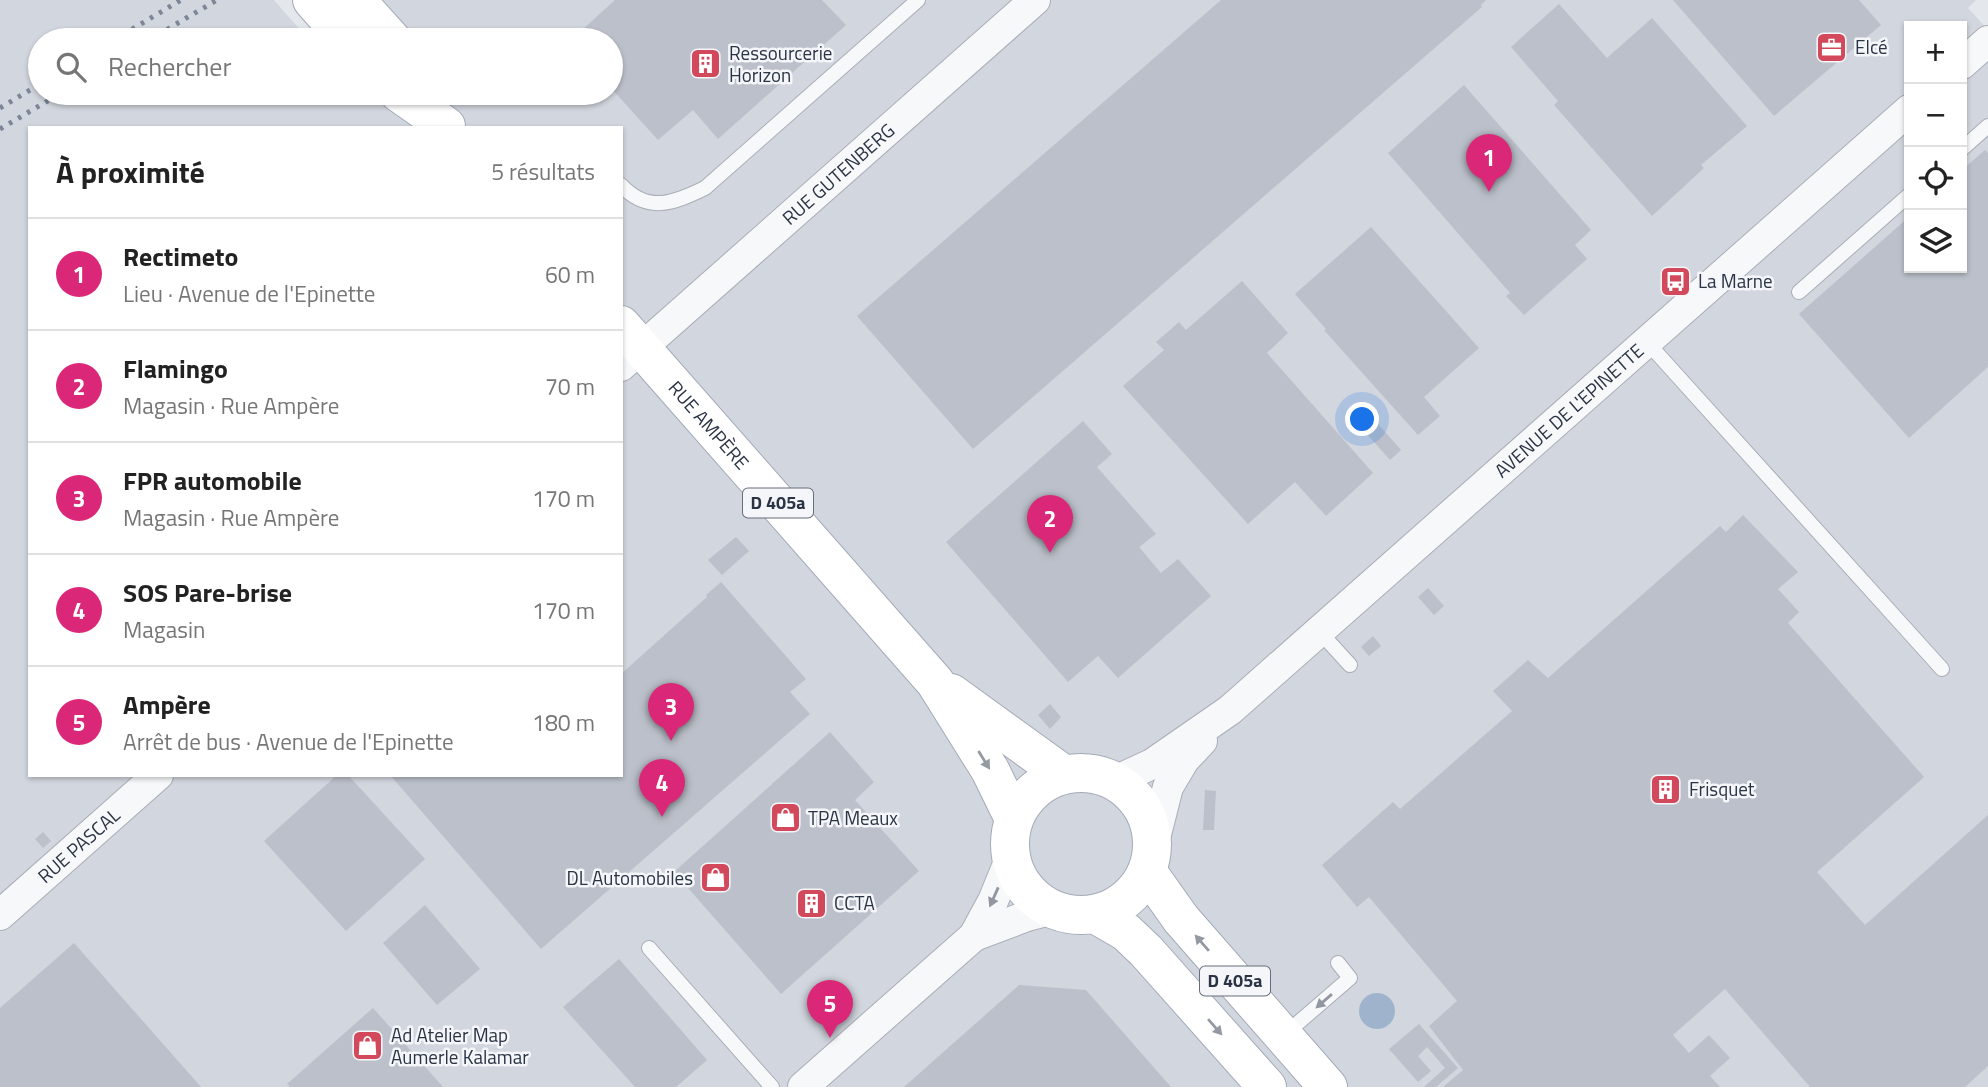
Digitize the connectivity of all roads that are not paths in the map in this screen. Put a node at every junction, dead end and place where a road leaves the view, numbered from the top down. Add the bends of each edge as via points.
1 (312, 0) edge
2 (356, 0) edge
3 (918, 0) edge
4 (1035, 0) edge
5 (336, 28) edge
6 (381, 28) edge
7 (416, 105) edge
8 (435, 105) edge
9 (1904, 114) edge
10 (446, 126) edge
11 (446, 126) edge
12 (1988, 126) edge
13 (1964, 147) edge
14 (623, 187) edge
15 (1904, 199) edge
16 (1799, 292) dead end
17 (1646, 341) junction
18 (628, 346) edge
19 (1319, 631) junction
20 (1350, 665) dead end
21 (1942, 669) dead end
22 (935, 682) junction
23 (1230, 710) junction
24 (1063, 774) junction
25 (156, 777) edge
26 (1115, 780) junction
27 (1014, 819) junction
28 (1011, 856) junction
29 (1150, 859) junction
30 (1054, 909) junction
31 (1095, 914) junction
32 (0, 915) edge
33 (974, 936) junction
34 (649, 948) dead end
35 (1338, 963) dead end
36 (1283, 1036) junction
37 (772, 1087) edge
38 (803, 1087) edge
39 (1267, 1087) edge
40 (1328, 1087) edge

1 - 5 main road
2 - 6 main road
3 - 14 lane via 705,188 676,203 648,203
4 - 18 street, RUE GUTENBERG
7 - 10 main road
8 - 11 main road
9 - 17 street, AVENUE DE L'EPINETTE
12 - 13 lane
15 - 16 lane
17 - 19 street, AVENUE DE L'EPINETTE
17 - 21 lane
18 - 22 main road, RUE AMPÈRE / D 405a
19 - 20 lane
19 - 23 street, AVENUE DE L'EPINETTE
22 - 24 main road, RUE AMPÈRE / D 405a
22 -> 27 main road, RUE AMPÈRE / D 405a via 990,770
23 - 26 street, AVENUE DE L'EPINETTE via 1152,764
23 - 29 street, AVENUE DE L'EPINETTE via 1184,760 1168,787
24 - 26 main road via 1081,772
24 - 27 main road via 1025,799
25 - 32 street, RUE PASCAL
26 - 29 main road via 1143,808 1150,826
27 - 28 main road
28 - 30 main road via 1016,875 1027,890
28 -> 33 street
29 - 31 main road via 1135,891
36 -> 29 main road, D 405a via 1181,919
30 - 31 main road
30 - 33 street
31 -> 39 main road, D 405a via 1126,932 1146,951
33 - 38 street
34 - 37 lane
35 -> 36 lane via 1350,978
36 - 40 main road, D 405a

